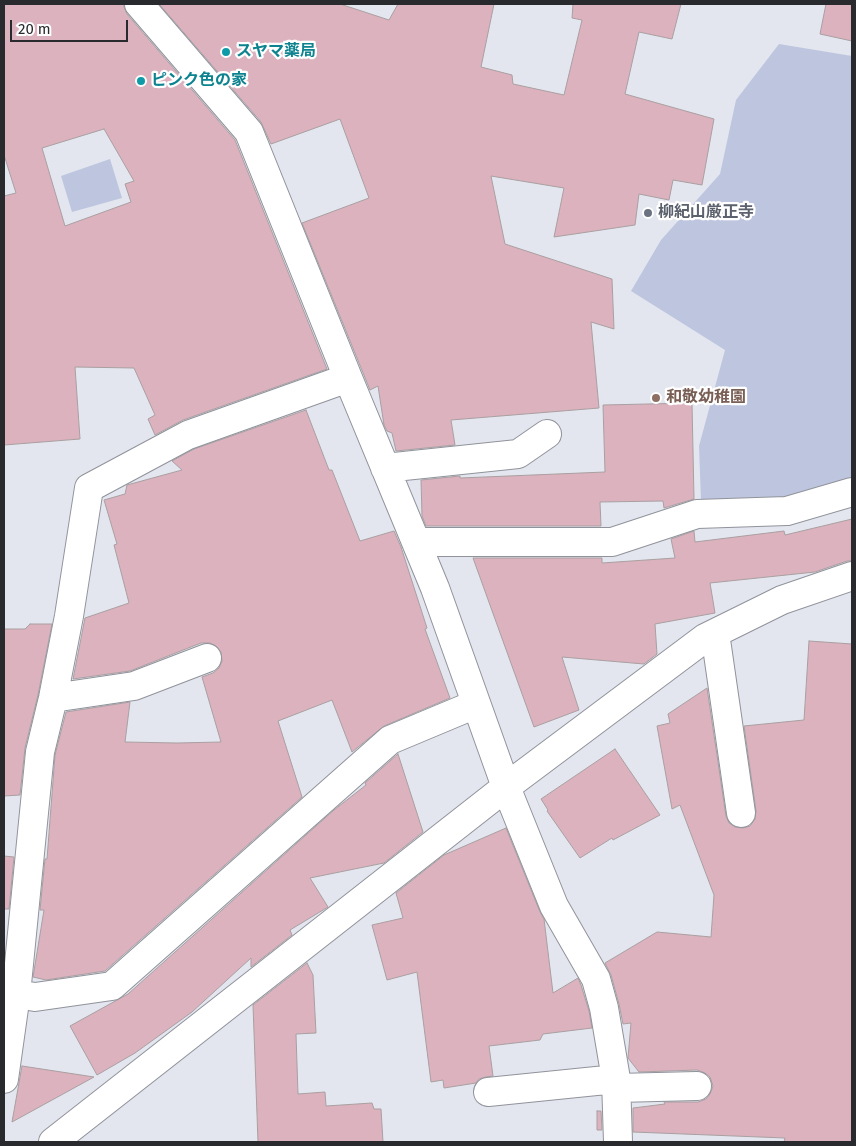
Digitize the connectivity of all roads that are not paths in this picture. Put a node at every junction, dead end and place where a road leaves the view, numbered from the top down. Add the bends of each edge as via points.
1 (139, 4) edge
2 (348, 378) junction
3 (547, 434) dead end
4 (385, 468) junction
5 (852, 492) edge
6 (416, 542) junction
7 (852, 576) edge
8 (715, 633) junction
9 (207, 658) dead end
10 (53, 698) junction
11 (476, 704) junction
12 (506, 787) junction
13 (741, 813) dead end
14 (16, 994) junction
15 (4, 1079) edge
16 (616, 1083) junction
17 (696, 1086) dead end
18 (488, 1092) dead end
19 (53, 1142) edge
20 (618, 1142) edge

1 - 2 street via 250,132
2 - 4 street
2 - 10 street via 188,435 89,488
3 - 4 street via 518,454
4 - 6 street
5 - 6 street via 787,511 697,514 612,542
6 - 11 street
7 - 8 street via 782,600
8 - 12 street
8 - 13 street
9 - 10 street via 134,686
10 - 14 street via 40,752
11 - 12 street
11 - 14 street via 390,740 112,986 35,997
12 - 16 street via 554,906 596,979
12 - 19 street
14 - 15 street
16 - 17 street
16 - 18 street
16 - 20 street

